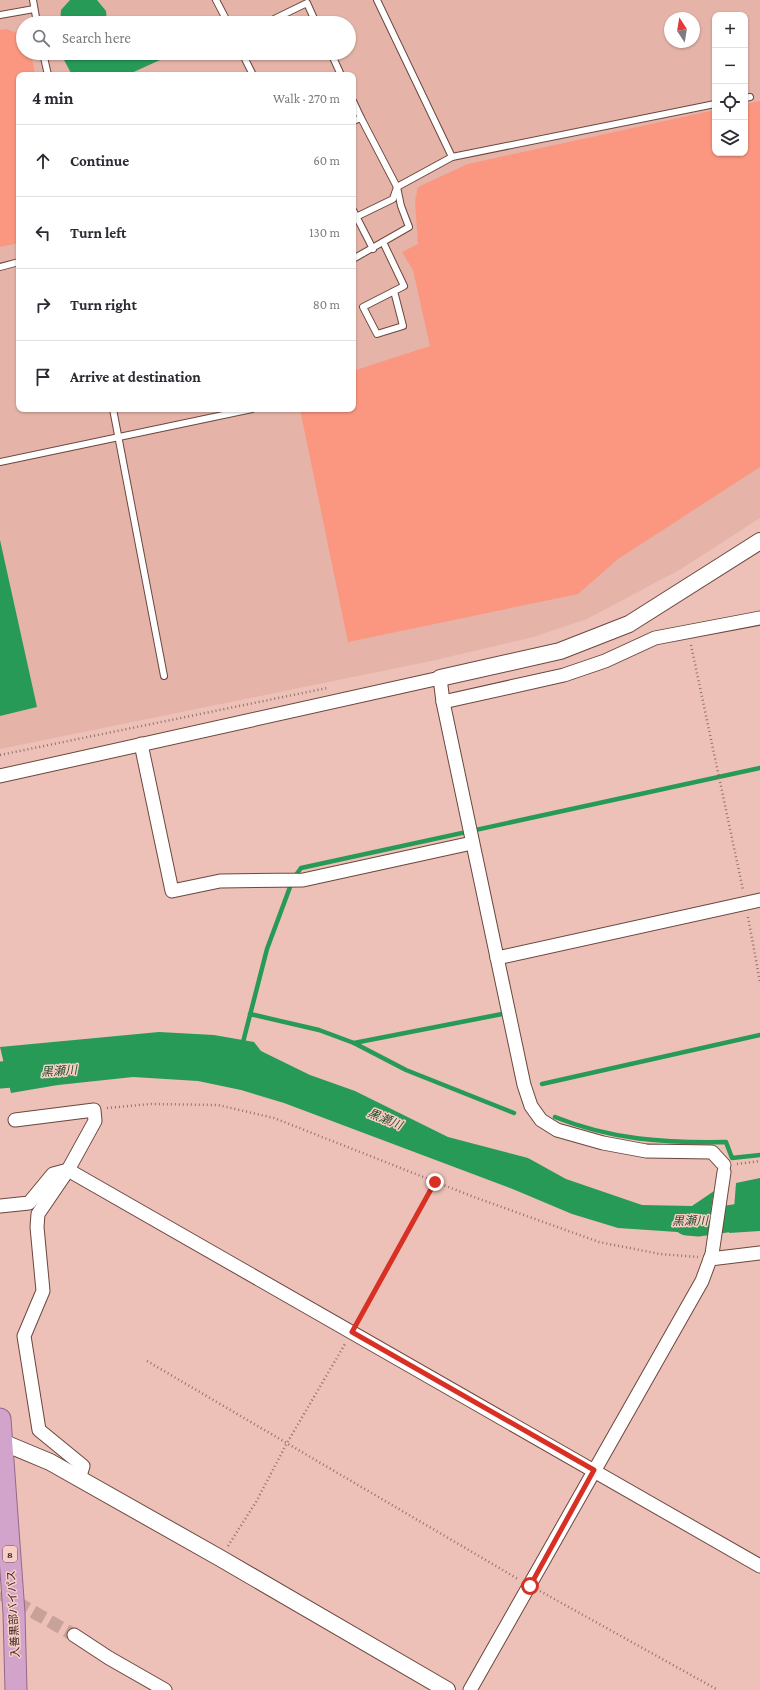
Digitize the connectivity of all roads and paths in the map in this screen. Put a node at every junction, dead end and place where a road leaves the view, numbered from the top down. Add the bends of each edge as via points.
1 (32, 0) edge
2 (216, 0) edge
3 (377, 0) edge
4 (309, 1) edge
5 (34, 9) junction
6 (0, 15) edge
7 (36, 16) edge
8 (224, 16) edge
9 (280, 16) edge
10 (314, 16) edge
11 (45, 60) edge
12 (246, 60) edge
13 (334, 60) edge
14 (47, 72) edge
15 (252, 72) edge
16 (340, 72) edge
17 (712, 105) edge
18 (356, 107) edge
19 (361, 118) junction
20 (356, 120) edge
21 (452, 157) junction
22 (397, 187) junction
23 (356, 217) joint
24 (383, 242) junction
25 (373, 249) junction
26 (356, 258) edge
27 (16, 263) edge
28 (0, 267) edge
29 (394, 291) junction
30 (114, 412) edge
31 (238, 412) edge
32 (119, 438) junction
33 (0, 462) edge
34 (760, 541) edge
35 (760, 618) edge
36 (688, 632) junction
37 (164, 676) dead end
38 (440, 678) junction
39 (329, 687) dead end
40 (444, 702) junction
41 (140, 744) junction
42 (0, 755) edge
43 (0, 776) edge
44 (472, 843) junction
45 (760, 900) edge
46 (746, 904) junction
47 (497, 958) junction
48 (760, 982) edge
49 (94, 1110) junction
50 (15, 1120) dead end
51 (68, 1170) junction
52 (435, 1182) junction
53 (0, 1206) edge
54 (760, 1253) edge
55 (711, 1256) junction
56 (352, 1332) junction
57 (147, 1361) dead end
58 (0, 1419) edge
59 (2, 1442) junction
60 (287, 1443) junction
61 (594, 1470) junction
62 (80, 1479) junction
63 (220, 1558) junction
64 (760, 1566) edge
65 (530, 1586) junction
66 (74, 1635) tunnel mouth
67 (16, 1690) edge
68 (166, 1690) edge
69 (447, 1690) edge
70 (470, 1690) edge
71 (718, 1690) edge

1 - 5 lane
2 - 8 lane
3 - 21 lane
4 - 9 lane
4 - 10 lane
5 - 6 lane
5 - 7 lane
11 - 14 lane
12 - 15 lane
13 - 16 lane
17 - 21 lane
18 - 19 lane
19 - 20 lane
19 - 22 lane
21 - 22 lane
22 - 23 lane via 393,199
22 - 24 lane via 409,227
23 - 25 lane
24 - 25 lane
24 - 29 lane via 404,286
25 - 26 lane
27 - 28 lane
29 - 29 lane via 363,307 377,334 403,326
30 - 32 lane
31 - 32 lane
32 - 33 lane
32 - 37 lane
34 - 38 street via 629,624 560,651
35 - 36 street
36 - 40 street via 654,638 605,661 564,675
36 - 46 path
38 - 40 street
38 - 41 street
39 - 42 path
40 - 44 street
41 - 43 street
41 - 44 street via 172,891 220,881 303,880
44 - 47 street
45 - 46 street
46 - 47 street
46 - 48 path
47 - 55 street via 524,1085 531,1106 541,1120 557,1130 639,1150 712,1152 724,1169
49 - 50 street
49 - 51 street via 95,1121
49 - 52 path via 151,1104 218,1105 274,1118
51 - 53 street via 53,1174 28,1203
51 - 56 street
51 - 62 street via 38,1214 43,1291 24,1336 39,1430 82,1466
52 - 55 path via 599,1242 660,1254
52 - 56 path
54 - 55 street
55 - 61 street via 702,1281
56 - 60 path
56 - 61 street
57 - 60 path
58 - 59 highway, 入善黒部バイパス / 8
59 - 62 street via 50,1462
59 - 67 highway, 入善黒部バイパス / 8 via 14,1613
60 - 63 path via 256,1502
60 - 65 path
61 - 64 street
61 - 65 street
62 - 63 street
63 - 69 street
65 - 70 street
65 - 71 path
66 - 68 street

